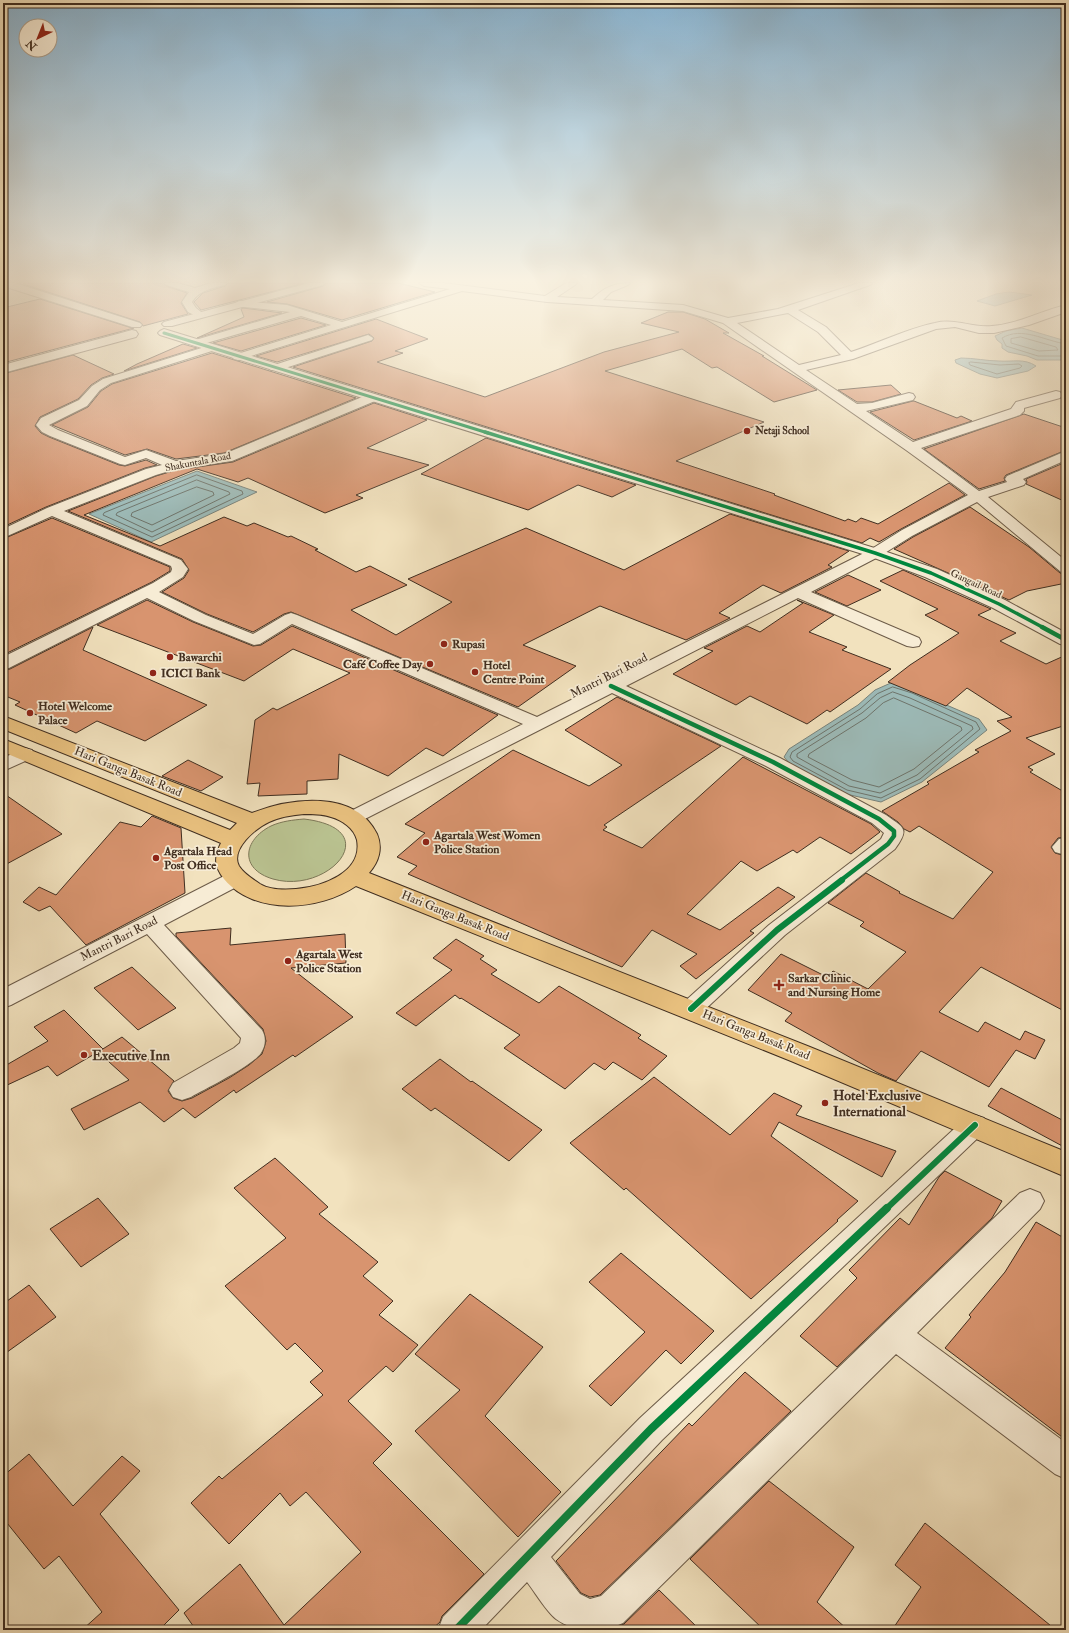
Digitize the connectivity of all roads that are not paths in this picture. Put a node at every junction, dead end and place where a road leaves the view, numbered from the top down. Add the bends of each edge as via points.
1 (39, 359) edge
2 (176, 359) edge
3 (245, 359) edge
4 (302, 359) edge
5 (782, 359) edge
6 (839, 359) edge
7 (275, 368) junction
8 (3, 369) edge
9 (796, 369) junction
10 (1056, 395) dead end
11 (910, 397) dead end
12 (371, 398) junction
13 (854, 408) junction
14 (911, 447) junction
15 (1066, 455) edge
16 (174, 465) junction
17 (977, 496) junction
18 (52, 511) junction
19 (3, 534) edge
20 (875, 553) junction
21 (1066, 569) edge
22 (146, 592) junction
23 (798, 592) junction
24 (1066, 640) edge
25 (913, 642) dead end
26 (3, 664) edge
27 (611, 686) junction
28 (3, 722) edge
29 (538, 724) junction
30 (3, 745) edge
31 (25, 754) junction
32 (3, 765) edge
33 (352, 818) junction
34 (253, 821) junction
35 (232, 840) junction
36 (354, 876) junction
37 (235, 879) junction
38 (150, 923) junction
39 (3, 999) edge
40 (691, 1009) junction
41 (182, 1090) dead end
42 (975, 1125) junction
43 (1066, 1165) edge
44 (1030, 1201) dead end
45 (895, 1334) junction
46 (1066, 1463) edge
47 (528, 1556) junction
48 (456, 1630) edge

1 - 8 street
2 - 16 street via 107,381 96,388 83,404 45,421 42,425 54,433 125,461 146,454
3 - 7 street, Gangail Road
4 - 7 street
5 - 9 street
6 - 9 street
7 - 12 street, Gangail Road
9 - 13 street
10 - 14 street via 1020,405 1016,412
11 - 13 street via 872,407
12 - 16 street, Shakuntala Road via 227,458
12 - 20 street, Gangail Road
13 - 14 street
14 - 17 street
15 - 17 street, Mantri Bari Road via 1012,478 1019,482
16 - 18 street, Shakuntala Road
17 - 20 street, Mantri Bari Road
17 - 21 street
18 - 19 street, Shakuntala Road
18 - 22 street via 176,563 180,569 178,574
20 - 23 street, Mantri Bari Road
20 - 24 street, Gangail Road via 932,573 999,604
22 - 26 street
22 - 29 street via 254,640 291,618
23 - 25 street
23 - 27 street, Mantri Bari Road
27 - 29 street, Mantri Bari Road
27 - 40 street via 773,762 879,819 894,831 894,836 888,844 777,930
28 - 34 main road, Hari Ganga Basak Road
29 - 33 street, Mantri Bari Road
30 - 31 main road, Hari Ganga Basak Road
31 - 32 street
31 - 35 main road, Hari Ganga Basak Road
33 - 34 main road via 322,808 304,807 268,814
33 - 36 main road via 363,827 369,839 370,851
34 - 35 main road
35 - 37 main road via 227,853 227,867
36 - 37 main road via 323,892 292,898 269,896 249,890
36 - 40 main road, Hari Ganga Basak Road
37 - 38 street, Mantri Bari Road
38 - 39 street, Mantri Bari Road
38 - 41 street via 253,1036 252,1047 243,1055
40 - 42 main road, Hari Ganga Basak Road
42 - 43 main road, Hari Ganga Basak Road
42 - 47 street via 651,1429
44 - 45 street
45 - 46 street
45 - 47 street via 611,1611 588,1617 568,1606
47 - 48 street

